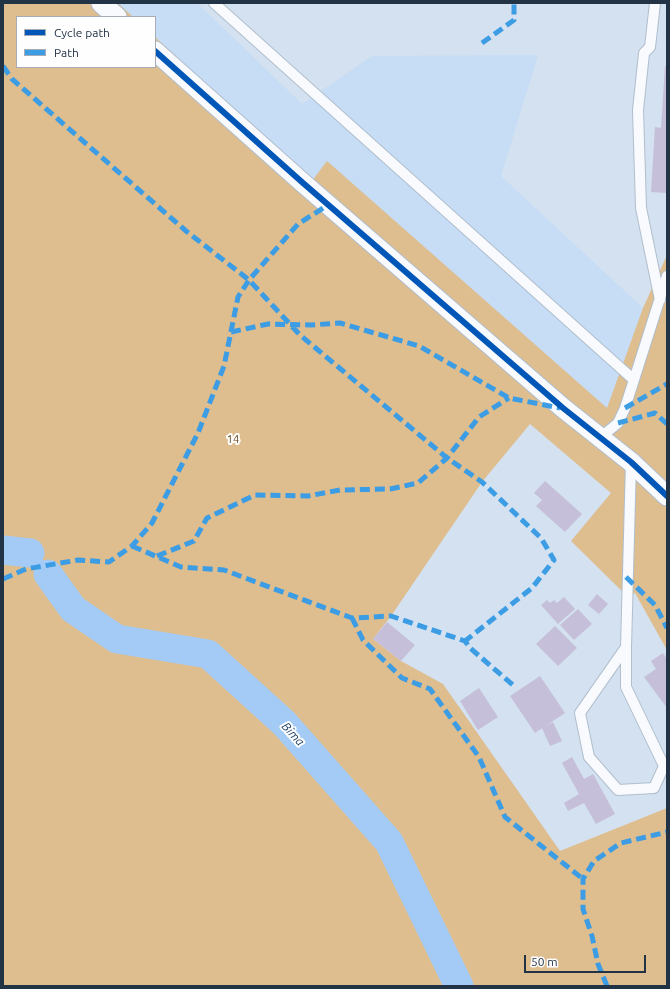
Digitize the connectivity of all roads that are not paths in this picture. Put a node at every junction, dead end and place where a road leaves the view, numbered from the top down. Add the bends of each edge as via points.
1 (101, 3) edge
2 (214, 3) edge
3 (655, 3) edge
4 (116, 16) edge
5 (156, 52) edge
6 (667, 276) edge
7 (660, 300) junction
8 (634, 380) junction
9 (601, 437) junction
10 (631, 462) junction
11 (667, 496) edge
12 (626, 647) junction

1 - 4 street
2 - 8 lane
3 - 7 lane via 650,47 644,53 638,110 641,208
5 - 9 street via 303,184 563,408
6 - 7 lane
7 - 8 lane
8 - 9 lane via 618,423
9 - 10 street
10 - 11 street
10 - 12 lane
12 - 12 lane via 626,687 664,766 654,788 618,790 590,756 580,713

